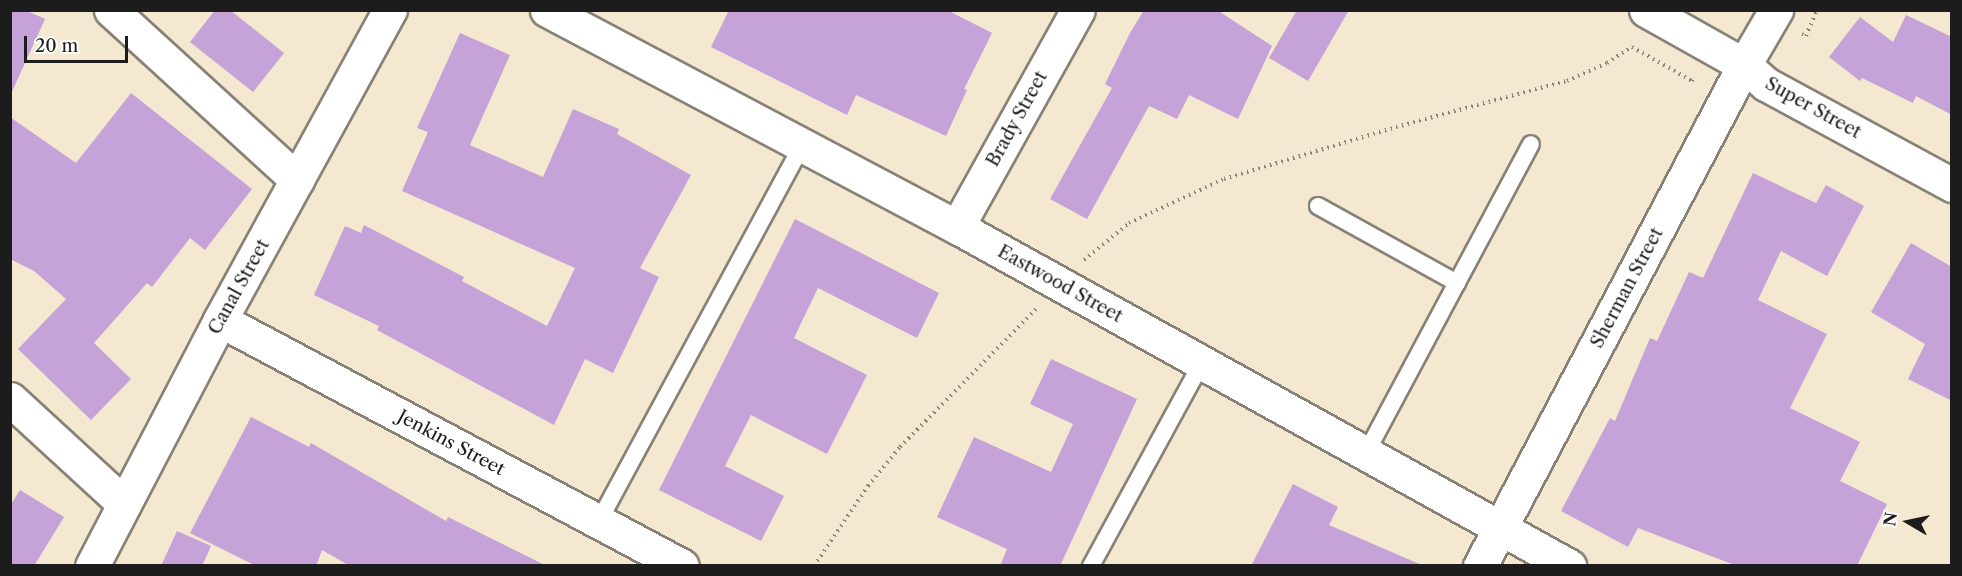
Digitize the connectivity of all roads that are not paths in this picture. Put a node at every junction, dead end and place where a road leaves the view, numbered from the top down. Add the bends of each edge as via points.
1 (111, 10) edge
2 (390, 10) edge
3 (548, 10) edge
4 (1078, 10) edge
5 (1646, 10) edge
6 (1776, 10) edge
7 (1744, 65) junction
8 (1531, 144) dead end
9 (802, 145) junction
10 (297, 180) junction
11 (1952, 185) edge
12 (1318, 206) dead end
13 (957, 227) junction
14 (1457, 283) junction
15 (220, 320) junction
16 (1202, 362) junction
17 (10, 399) edge
18 (1366, 453) junction
19 (124, 504) junction
20 (599, 521) junction
21 (1500, 529) junction
22 (92, 566) edge
23 (682, 566) edge
24 (1091, 566) edge
25 (1480, 566) edge
26 (1569, 566) edge

1 - 10 street
2 - 10 street, Canal Street
3 - 9 street, Eastwood Street
4 - 13 street, Brady Street
5 - 7 street, Super Street
6 - 7 street, Sherman Street
7 - 11 street, Super Street via 1766,84
7 - 21 street, Sherman Street
8 - 14 lane
9 - 13 street, Eastwood Street
9 - 20 lane
10 - 15 street, Canal Street
12 - 14 lane
13 - 16 street, Eastwood Street
14 - 18 lane
15 - 19 street, Canal Street
15 - 20 street, Jenkins Street
16 - 18 street, Eastwood Street
16 - 24 lane
17 - 19 street
18 - 21 street, Eastwood Street
19 - 22 street, Canal Street
20 - 23 street, Jenkins Street
21 - 25 street, Sherman Street
21 - 26 street, Eastwood Street

